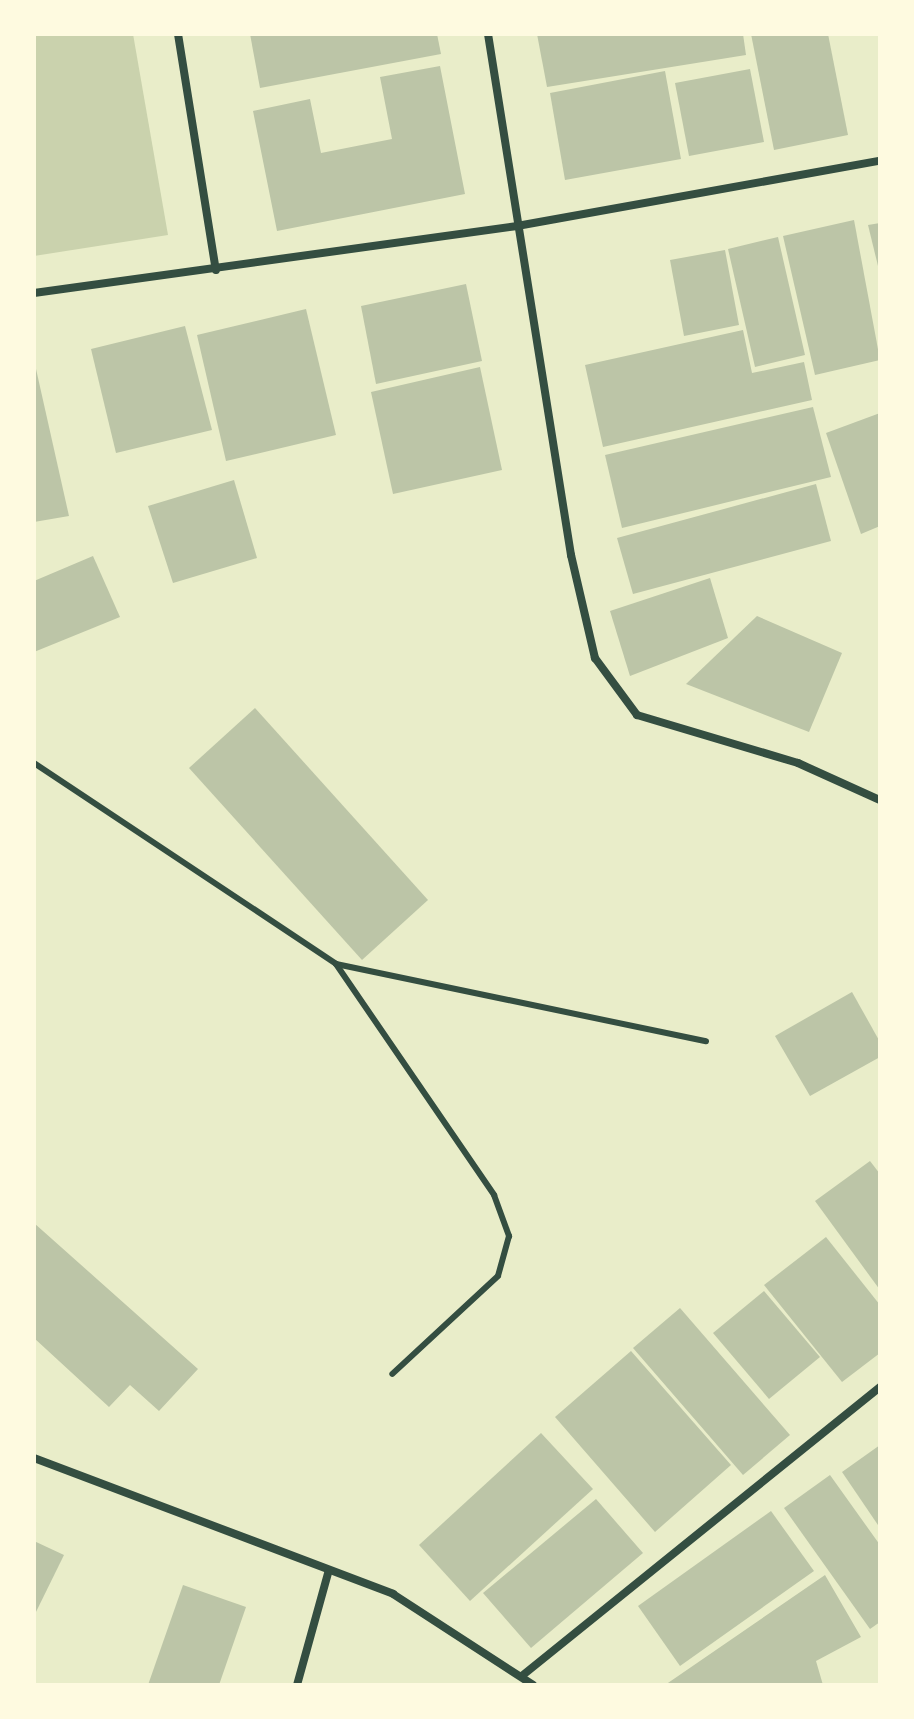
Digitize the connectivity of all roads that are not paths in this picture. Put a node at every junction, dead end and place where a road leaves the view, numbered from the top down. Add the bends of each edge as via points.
1 (178, 34) edge
2 (488, 34) edge
3 (880, 161) edge
4 (517, 226) junction
5 (216, 270) junction
6 (34, 293) edge
7 (34, 763) edge
8 (880, 800) edge
9 (336, 964) junction
10 (706, 1041) dead end
11 (392, 1374) dead end
12 (880, 1387) edge
13 (34, 1458) edge
14 (328, 1573) junction
15 (523, 1675) junction
16 (297, 1685) edge
17 (533, 1685) edge

1 - 5 street
2 - 4 street
3 - 4 street
4 - 5 street
4 - 8 street via 595,658 637,715 798,763
5 - 6 street
7 - 9 lane
9 - 10 lane
9 - 11 lane via 494,1195 509,1236 498,1276 476,1304
12 - 15 street
13 - 14 street
14 - 15 street via 393,1594
14 - 16 street
15 - 17 street

